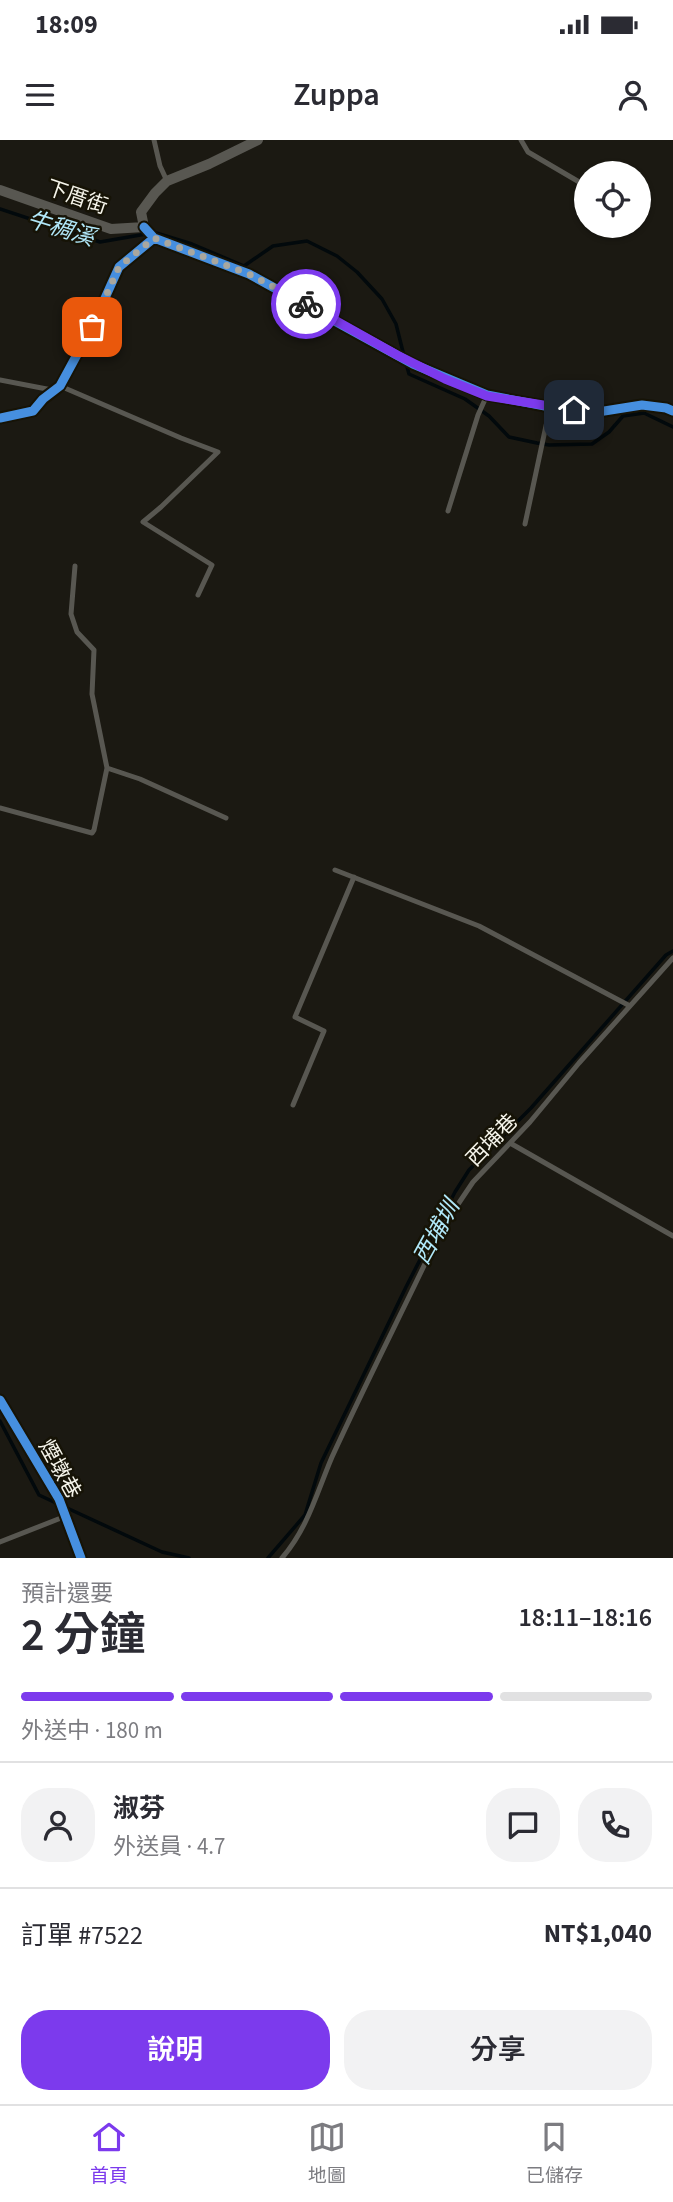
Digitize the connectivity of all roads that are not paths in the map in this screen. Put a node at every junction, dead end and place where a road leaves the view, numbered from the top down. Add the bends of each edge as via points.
1 (154, 140) edge
2 (258, 140) edge
3 (521, 140) edge
4 (574, 179) edge
5 (167, 181) junction
6 (0, 190) edge
7 (144, 227) junction
8 (154, 238) junction
9 (0, 380) edge
10 (58, 388) junction
11 (487, 396) junction
12 (550, 407) junction
13 (673, 411) edge
14 (0, 418) edge
15 (448, 512) dead end
16 (525, 524) dead end
17 (75, 566) dead end
18 (198, 595) dead end
19 (107, 768) junction
20 (0, 808) edge
21 (226, 818) dead end
22 (335, 870) dead end
23 (354, 877) junction
24 (673, 958) edge
25 (630, 1006) junction
26 (293, 1105) dead end
27 (510, 1143) junction
28 (673, 1236) edge
29 (0, 1400) edge
30 (66, 1516) junction
31 (0, 1542) edge
32 (81, 1558) edge
33 (282, 1558) edge

1 - 5 lane
2 - 5 street
3 - 4 lane via 528,152
5 - 7 street via 141,212
6 - 7 street, 下厝街 via 111,229
7 - 8 street
8 - 10 street via 119,267
8 - 11 street via 249,274 413,364
9 - 10 lane
10 - 14 street via 33,411
10 - 18 lane via 218,452 143,522 212,565
11 - 12 street
11 - 15 lane
12 - 13 street via 598,412 642,405
12 - 16 lane
17 - 19 lane via 71,614 78,632 94,650 92,694
19 - 20 lane via 92,832
19 - 21 lane
22 - 23 lane
23 - 25 lane via 479,926
23 - 26 lane via 295,1017 324,1031
24 - 25 lane, 西埔巷
25 - 27 lane, 西埔巷
27 - 28 lane
27 - 33 lane, 西埔巷 via 473,1182 442,1228 332,1458 310,1516
29 - 30 street, 煙墩巷
30 - 31 lane
30 - 32 street, 煙墩巷

